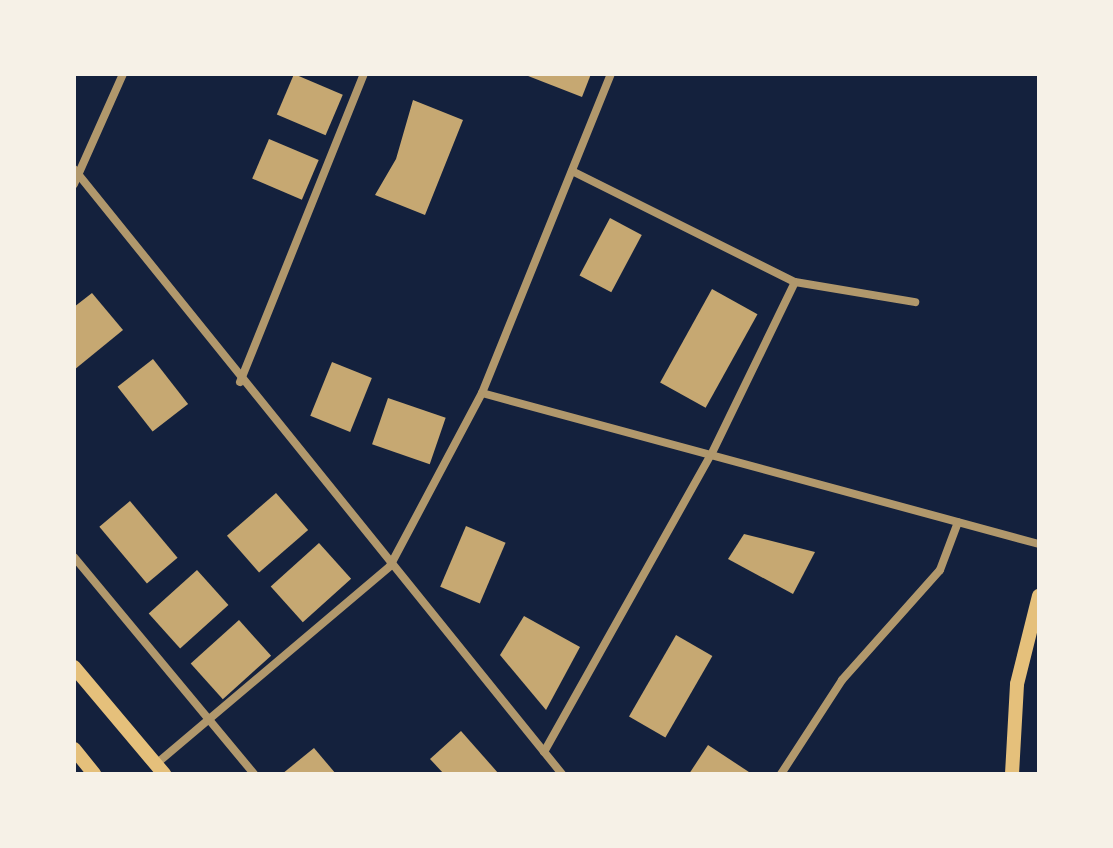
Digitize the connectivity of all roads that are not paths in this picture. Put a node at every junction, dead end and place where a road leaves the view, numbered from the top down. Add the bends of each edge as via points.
1 (123, 74) edge
2 (364, 74) edge
3 (611, 74) edge
4 (572, 171) junction
5 (76, 177) edge
6 (795, 282) junction
7 (915, 302) dead end
8 (240, 382) junction
9 (482, 393) junction
10 (711, 455) junction
11 (958, 522) junction
12 (1039, 544) edge
13 (74, 557) edge
14 (390, 566) junction
15 (1039, 596) edge
16 (74, 667) edge
17 (211, 722) junction
18 (74, 749) edge
19 (544, 752) junction
20 (160, 769) edge
21 (94, 774) edge
22 (254, 774) edge
23 (562, 774) edge
24 (781, 774) edge
25 (1012, 774) edge

1 - 5 street
2 - 8 street
3 - 4 street
4 - 6 street
4 - 9 street
5 - 8 street
6 - 7 street
6 - 10 street
8 - 14 street
9 - 10 street
9 - 14 street
10 - 11 street
10 - 19 street
11 - 12 street
11 - 24 street via 940,570 842,680
13 - 17 street
14 - 17 street
14 - 19 street
15 - 25 highway via 1017,684
16 - 20 highway
17 - 20 street
17 - 22 street
18 - 21 highway
19 - 23 street

